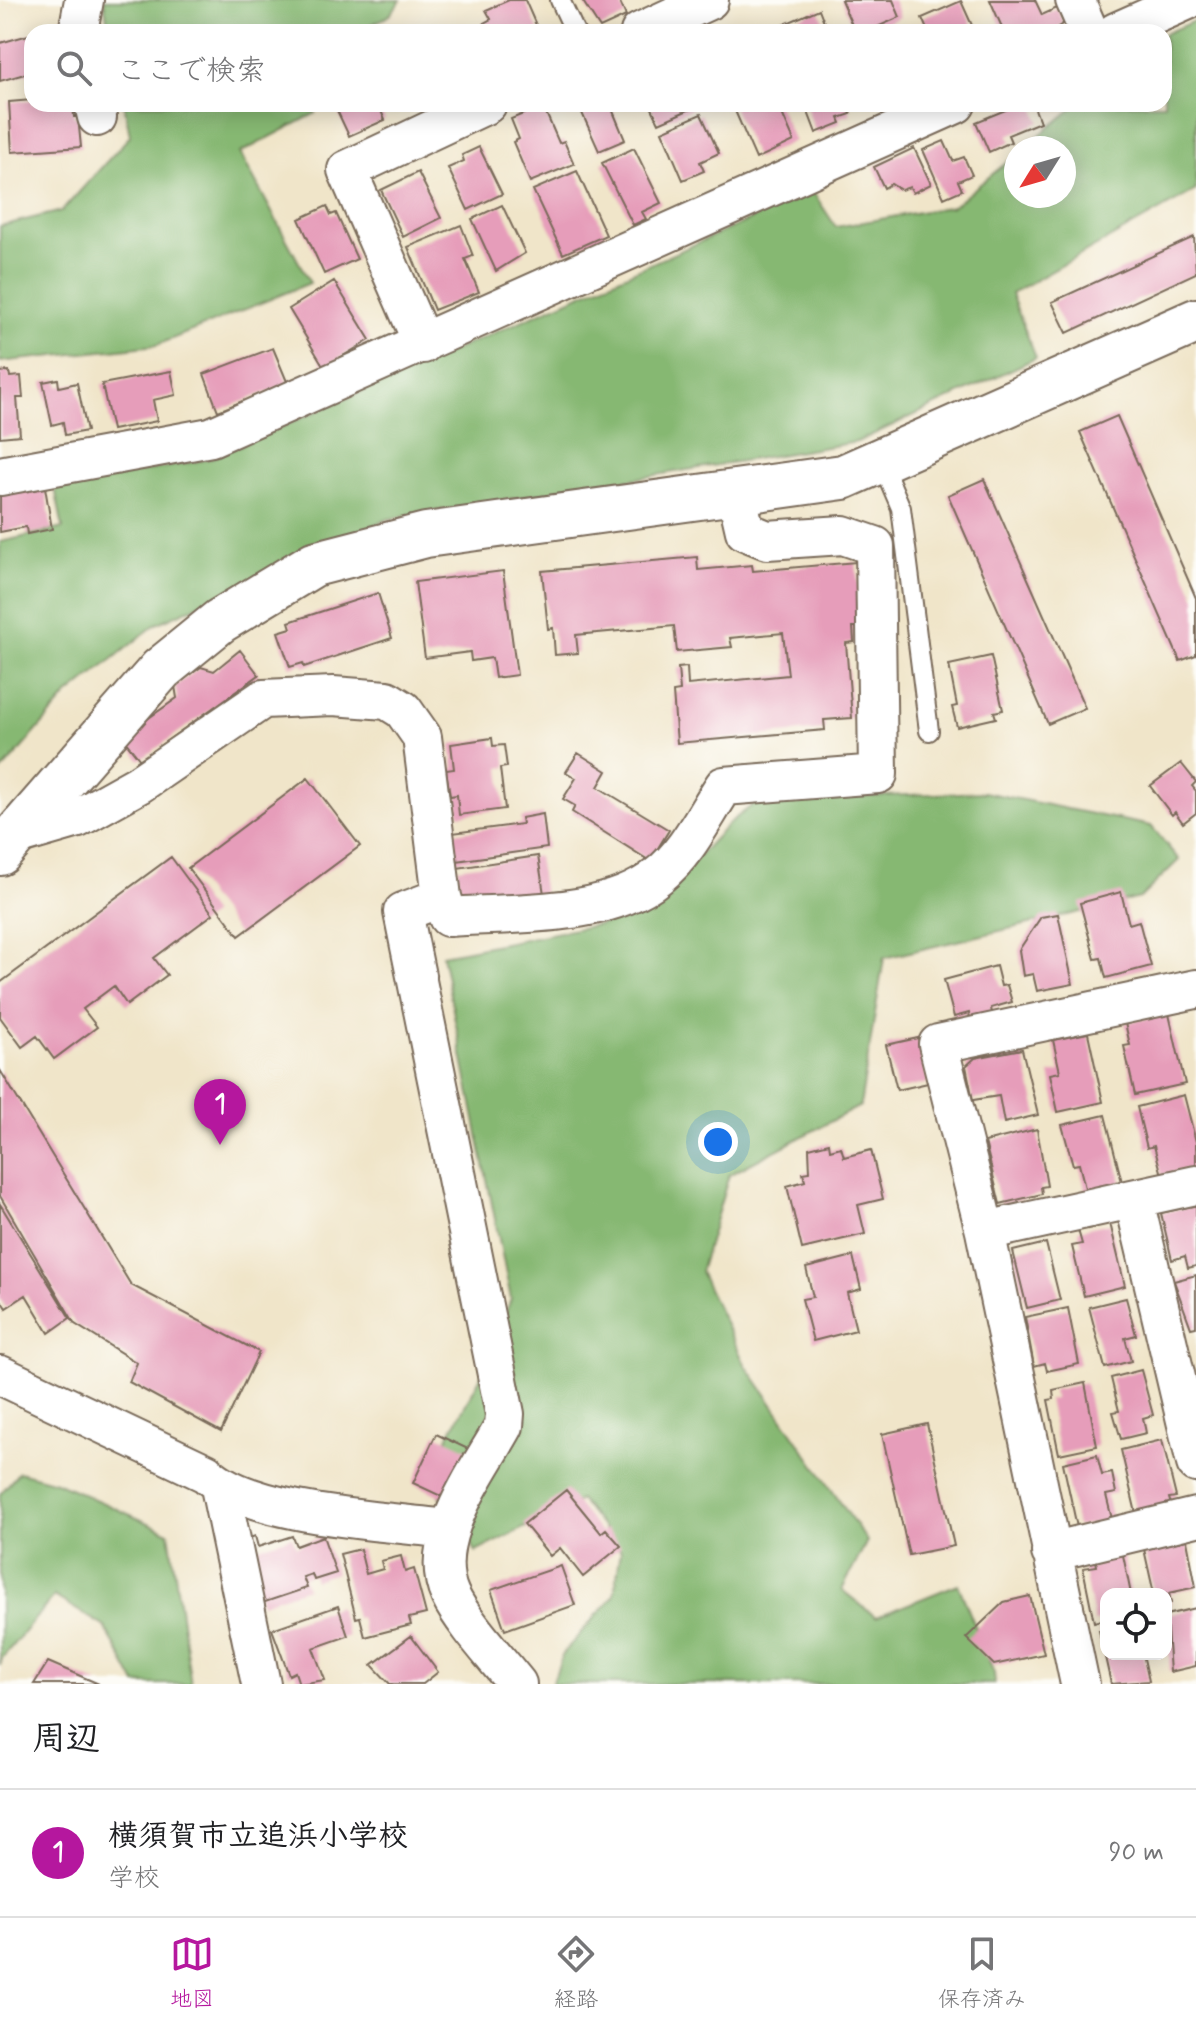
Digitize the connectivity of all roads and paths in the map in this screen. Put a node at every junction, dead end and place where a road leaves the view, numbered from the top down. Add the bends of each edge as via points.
1 (84, 0) edge
2 (560, 0) edge
3 (709, 0) edge
4 (1075, 0) edge
5 (1188, 0) edge
6 (80, 24) edge
7 (571, 24) edge
8 (657, 24) edge
9 (1086, 24) edge
10 (1134, 24) edge
11 (470, 112) edge
12 (938, 112) edge
13 (1196, 321) edge
14 (423, 344) junction
15 (880, 459) junction
16 (0, 476) edge
17 (736, 492) junction
18 (929, 731) dead end
19 (8, 844) edge
20 (442, 897) junction
21 (1196, 989) edge
22 (1196, 1185) edge
23 (1134, 1200) junction
24 (985, 1231) junction
25 (0, 1375) edge
26 (1196, 1463) edge
27 (220, 1487) junction
28 (1196, 1517) edge
29 (449, 1529) junction
30 (1051, 1552) junction
31 (261, 1684) edge
32 (517, 1684) edge
33 (1080, 1684) edge

1 - 6 street
2 - 7 lane
3 - 8 street
4 - 9 street
5 - 10 street
11 - 14 street via 347,170
12 - 14 street
13 - 15 street
14 - 16 street via 211,437
15 - 17 street via 843,477
15 - 18 lane via 901,508
17 - 19 street via 426,535 314,564 220,621 161,669
17 - 20 street via 745,531 767,540 843,535 875,546 878,774 724,786 682,852 660,875 633,894 591,906 448,917
19 - 20 street via 78,818 139,784 263,699 387,700 403,710 422,737
20 - 29 street via 403,912 505,1414 504,1426
21 - 24 street via 938,1044
22 - 23 street
23 - 24 street
23 - 26 street
24 - 30 street
25 - 27 street via 206,1473
27 - 29 street via 280,1507
27 - 31 street
28 - 30 street
29 - 32 street via 443,1570 450,1596
30 - 33 street

